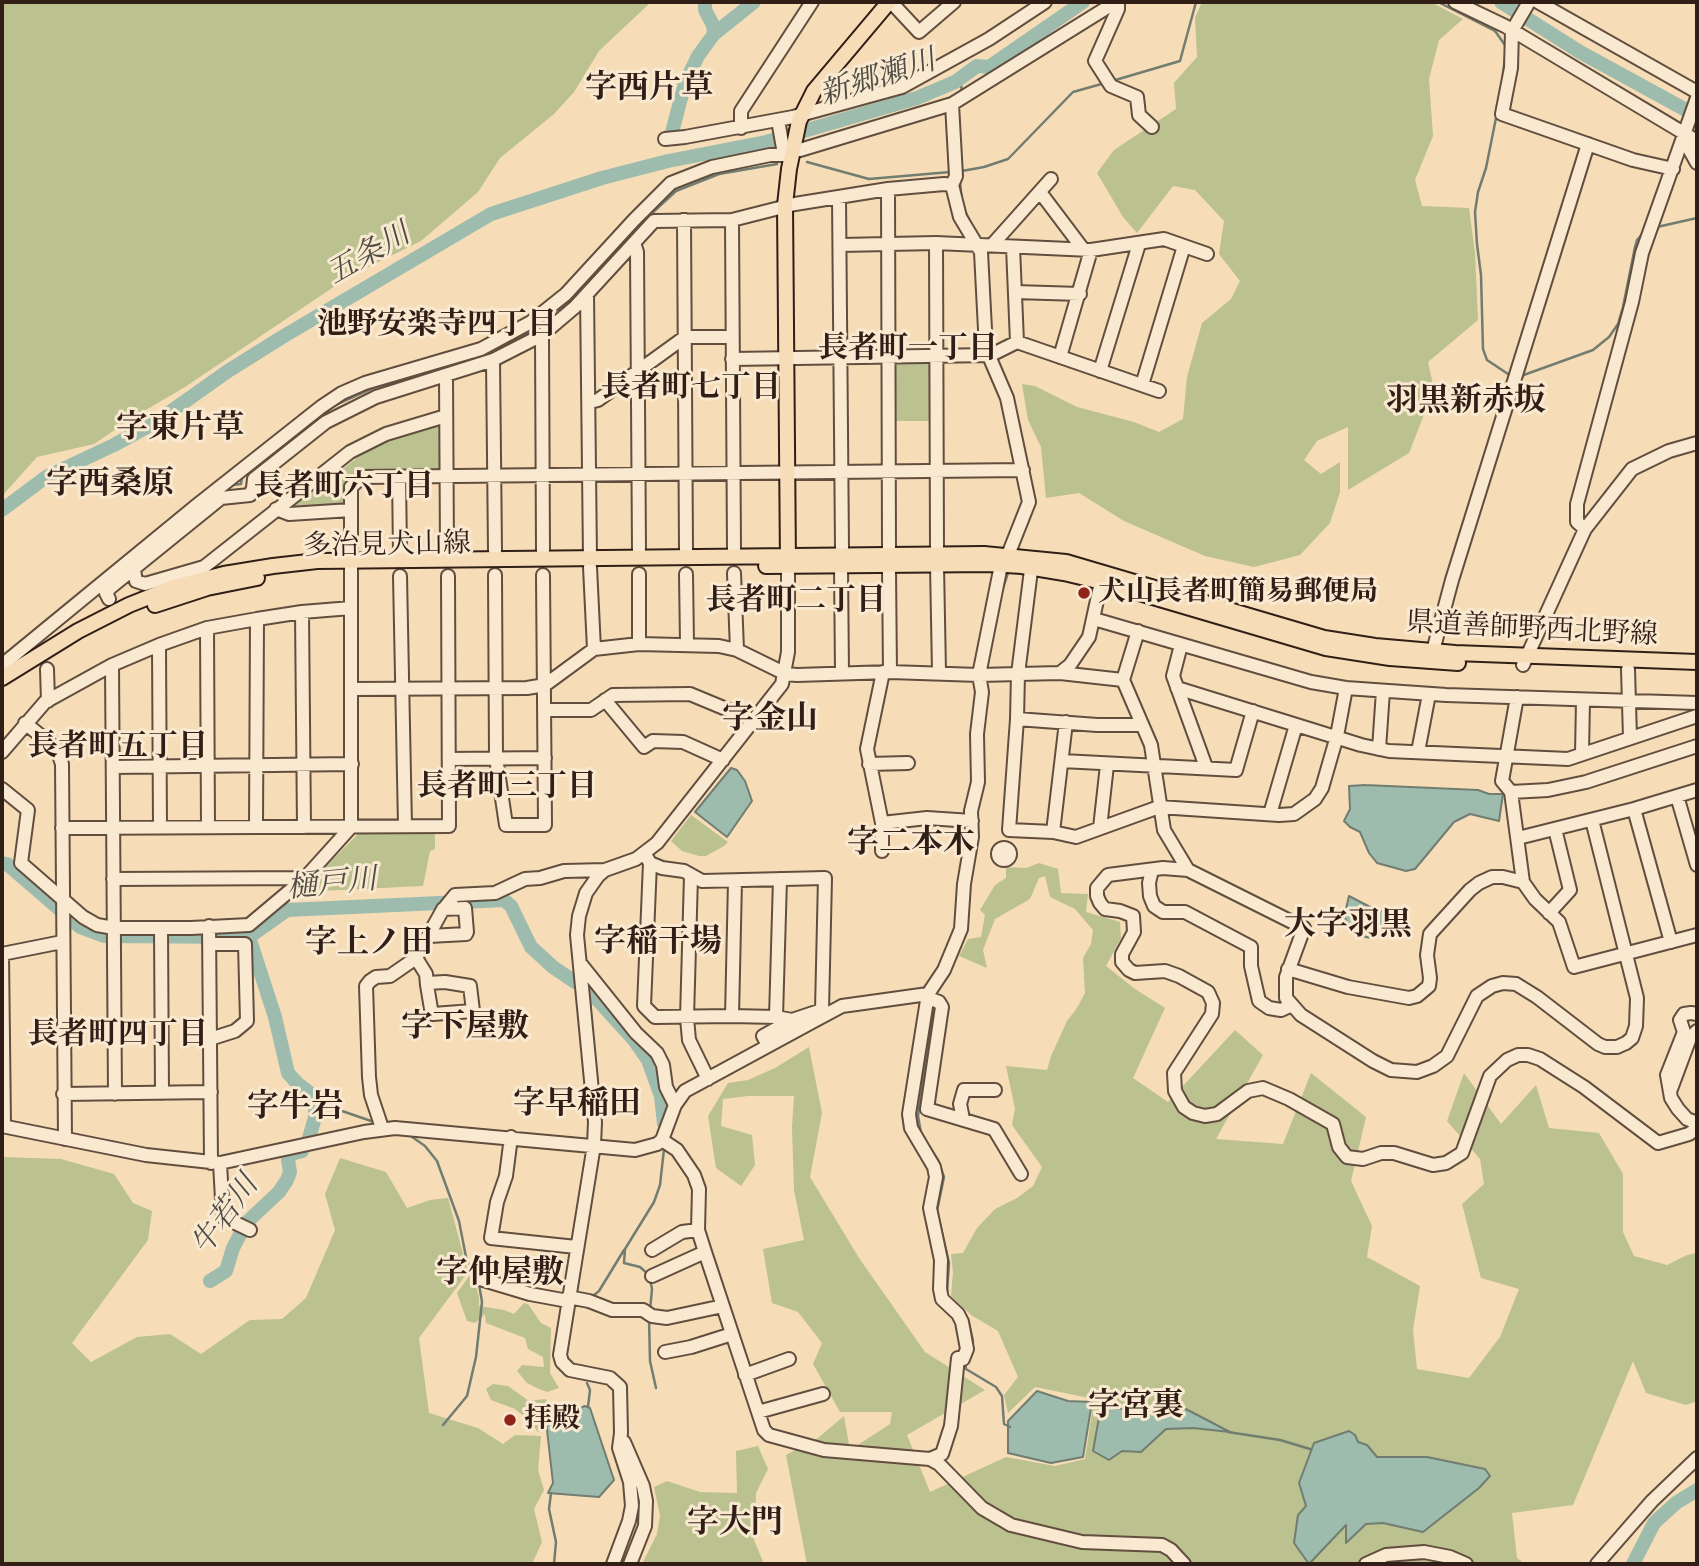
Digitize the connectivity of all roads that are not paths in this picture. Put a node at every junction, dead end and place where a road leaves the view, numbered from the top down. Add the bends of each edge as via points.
1 (812, 2) edge
2 (890, 2) edge
3 (954, 2) edge
4 (1045, 2) edge
5 (1117, 2) edge
6 (1455, 2) edge
7 (1529, 2) edge
8 (1538, 2) edge
9 (1511, 31) junction
10 (1697, 92) edge
11 (1697, 98) edge
12 (958, 100) junction
13 (801, 117) junction
14 (779, 124) junction
15 (1152, 127) dead end
16 (741, 128) junction
17 (1684, 137) junction
18 (665, 139) dead end
19 (1697, 141) edge
20 (1588, 144) junction
21 (788, 151) junction
22 (1697, 163) edge
23 (1672, 169) junction
24 (1052, 179) dead end
25 (952, 185) junction
26 (888, 189) junction
27 (1040, 192) junction
28 (839, 197) junction
29 (785, 205) junction
30 (684, 220) junction
31 (732, 220) junction
32 (888, 242) junction
33 (634, 243) junction
34 (936, 243) junction
35 (1139, 244) junction
36 (841, 245) junction
37 (984, 245) junction
38 (1184, 246) junction
39 (1013, 247) junction
40 (1087, 250) junction
41 (1207, 254) dead end
42 (1016, 292) junction
43 (587, 294) junction
44 (1080, 294) junction
45 (542, 335) junction
46 (685, 337) junction
47 (732, 337) junction
48 (1017, 342) junction
49 (992, 354) junction
50 (937, 356) junction
51 (841, 357) junction
52 (888, 357) junction
53 (1060, 357) junction
54 (786, 358) junction
55 (732, 359) junction
56 (494, 360) junction
57 (1100, 371) junction
58 (637, 372) junction
59 (446, 376) junction
60 (1142, 385) junction
61 (1160, 391) dead end
62 (590, 402) junction
63 (446, 416) junction
64 (1697, 443) edge
65 (1023, 470) junction
66 (888, 471) junction
67 (938, 471) junction
68 (842, 472) junction
69 (686, 473) junction
70 (734, 473) junction
71 (788, 473) junction
72 (495, 474) junction
73 (542, 474) junction
74 (638, 474) junction
75 (590, 475) junction
76 (399, 476) junction
77 (447, 476) junction
78 (276, 509) junction
79 (351, 510) junction
80 (1585, 528) junction
81 (842, 548) dead end
82 (889, 548) dead end
83 (937, 548) dead end
84 (639, 550) dead end
85 (686, 550) dead end
86 (734, 550) dead end
87 (447, 551) dead end
88 (495, 551) dead end
89 (543, 551) dead end
90 (400, 552) dead end
91 (1010, 560) junction
92 (788, 561) junction
93 (590, 563) junction
94 (351, 564) junction
95 (937, 565) junction
96 (841, 566) junction
97 (134, 570) junction
98 (889, 570) dead end
99 (1031, 570) dead end
100 (734, 573) dead end
101 (639, 574) dead end
102 (686, 574) dead end
103 (495, 575) dead end
104 (543, 575) dead end
105 (400, 576) dead end
106 (448, 576) dead end
107 (1103, 578) junction
108 (109, 598) dead end
109 (351, 608) junction
110 (302, 612) junction
111 (257, 619) junction
112 (1094, 619) junction
113 (207, 628) junction
114 (1138, 631) junction
115 (38, 633) junction
116 (639, 644) junction
117 (687, 644) junction
118 (159, 645) junction
119 (1181, 645) junction
120 (594, 649) junction
121 (737, 650) junction
122 (1433, 651) junction
123 (44, 660) junction
124 (1525, 661) junction
125 (1697, 662) edge
126 (2, 665) edge
127 (112, 665) junction
128 (1629, 669) junction
129 (1697, 671) edge
130 (887, 672) junction
131 (939, 672) junction
132 (842, 673) junction
133 (1060, 673) junction
134 (786, 674) junction
135 (1018, 674) junction
136 (985, 675) junction
137 (2, 678) edge
138 (1123, 681) junction
139 (2, 684) edge
140 (545, 685) junction
141 (402, 687) junction
142 (352, 688) junction
143 (496, 688) junction
144 (1177, 688) junction
145 (1346, 688) junction
146 (449, 689) junction
147 (1383, 691) junction
148 (1429, 694) junction
149 (1517, 697) junction
150 (605, 700) junction
151 (1583, 700) junction
152 (48, 701) junction
153 (1629, 701) junction
154 (1697, 703) edge
155 (545, 710) junction
156 (1253, 711) junction
157 (1697, 716) edge
158 (1017, 719) junction
159 (755, 721) junction
160 (1066, 722) junction
161 (25, 723) junction
162 (1141, 724) junction
163 (1296, 725) junction
164 (1337, 736) junction
165 (1630, 738) junction
166 (1697, 746) edge
167 (1379, 749) junction
168 (2, 752) edge
169 (1419, 752) junction
170 (1583, 754) junction
171 (1506, 755) junction
172 (496, 758) junction
173 (545, 758) junction
174 (449, 759) junction
175 (723, 760) junction
176 (1062, 761) junction
177 (908, 763) dead end
178 (352, 764) junction
179 (869, 764) junction
180 (1107, 765) junction
181 (159, 766) junction
182 (208, 766) junction
183 (254, 766) junction
184 (304, 766) junction
185 (114, 767) junction
186 (1155, 767) junction
187 (1206, 768) junction
188 (2, 789) edge
189 (1697, 790) edge
190 (1511, 792) junction
191 (1677, 796) junction
192 (1159, 807) junction
193 (1634, 809) junction
194 (1270, 814) junction
195 (1592, 820) junction
196 (972, 821) junction
197 (882, 823) junction
198 (405, 826) junction
199 (160, 827) junction
200 (208, 827) junction
201 (256, 827) junction
202 (304, 827) junction
203 (351, 827) junction
204 (62, 828) junction
205 (113, 828) junction
206 (1100, 828) junction
207 (1555, 829) junction
208 (1009, 830) junction
209 (1053, 832) junction
210 (1518, 838) junction
211 (1005, 848) dead end
212 (883, 851) dead end
213 (648, 858) junction
214 (1697, 865) edge
215 (605, 870) junction
216 (1152, 870) junction
217 (1188, 870) junction
218 (691, 876) junction
219 (305, 878) junction
220 (780, 878) junction
221 (113, 879) junction
222 (735, 881) junction
223 (1523, 882) junction
224 (64, 902) junction
225 (444, 907) junction
226 (1549, 913) junction
227 (209, 926) junction
228 (161, 928) junction
229 (114, 935) junction
230 (1697, 935) edge
231 (429, 936) junction
232 (62, 942) junction
233 (1671, 942) junction
234 (209, 943) junction
235 (1627, 954) junction
236 (416, 958) junction
237 (580, 963) junction
238 (1288, 969) junction
239 (428, 984) dead end
240 (928, 996) junction
241 (1292, 1005) junction
242 (1697, 1014) edge
243 (732, 1016) junction
244 (776, 1017) junction
245 (687, 1018) junction
246 (792, 1020) junction
247 (1697, 1031) edge
248 (210, 1039) junction
249 (768, 1045) junction
250 (708, 1079) junction
251 (1671, 1089) junction
252 (995, 1090) dead end
253 (211, 1092) junction
254 (162, 1093) junction
255 (63, 1094) junction
256 (115, 1094) junction
257 (675, 1105) junction
258 (963, 1119) junction
259 (1697, 1125) edge
260 (3, 1126) edge
261 (382, 1128) junction
262 (511, 1137) junction
263 (65, 1139) junction
264 (662, 1140) junction
265 (594, 1145) junction
266 (215, 1163) junction
267 (1021, 1174) dead end
268 (244, 1228) dead end
269 (698, 1230) junction
270 (576, 1247) junction
271 (652, 1250) dead end
272 (705, 1252) junction
273 (652, 1276) dead end
274 (481, 1279) dead end
275 (568, 1299) junction
276 (723, 1306) junction
277 (732, 1334) junction
278 (665, 1352) dead end
279 (789, 1359) dead end
280 (745, 1375) junction
281 (823, 1394) dead end
282 (758, 1412) junction
283 (621, 1435) junction
284 (1697, 1458) edge
285 (930, 1459) junction
286 (613, 1564) edge
287 (630, 1564) edge
288 (1184, 1564) edge
289 (1366, 1564) edge
290 (1466, 1564) edge
291 (1597, 1564) edge

1 - 16 street via 741,111
2 - 3 street via 919,32
2 - 13 main road via 814,92
4 - 13 street via 902,87
5 - 12 street
5 - 15 street via 1095,61 1106,80 1137,97 1139,116
6 - 9 street
7 - 9 street
8 - 10 street
9 - 17 street
9 - 20 street via 1511,68 1502,114
11 - 17 street
12 - 21 street
12 - 25 street
13 - 14 street
13 - 21 main road
14 - 16 street
14 - 21 street
16 - 18 street
17 - 19 street
17 - 22 street
17 - 23 street
20 - 23 street
20 - 122 street
21 - 29 main road
21 - 115 street via 712,167 671,183 566,294 511,334 481,349 365,383 331,400
23 - 80 street via 1642,253 1577,504 1577,522
24 - 27 street
25 - 26 street
25 - 37 street via 960,217
26 - 28 street
26 - 32 street
27 - 37 street
27 - 40 street
28 - 29 street
28 - 36 street
29 - 31 street
29 - 54 main road
30 - 31 street
30 - 33 street via 654,221
30 - 46 street
31 - 47 street
32 - 34 street
32 - 36 street
32 - 52 street
33 - 43 street
33 - 58 street
34 - 37 street
34 - 50 street
35 - 38 street via 1164,239
35 - 40 street
35 - 57 street
36 - 51 street
37 - 39 street
37 - 49 street via 986,349
38 - 41 street
38 - 60 street
39 - 40 street
39 - 42 street
40 - 44 street
42 - 44 street
42 - 48 street
43 - 45 street
43 - 62 street
44 - 53 street
45 - 56 street
45 - 73 street
46 - 47 street
46 - 58 street
46 - 69 street
47 - 55 street
48 - 49 street
48 - 53 street
49 - 50 street
49 - 65 street
50 - 52 street
50 - 67 street
51 - 52 street
51 - 54 street
51 - 68 street
52 - 66 street
53 - 57 street
54 - 55 street
54 - 71 main road
55 - 70 street
56 - 59 street
56 - 72 street
57 - 60 street
58 - 62 street
58 - 74 street
59 - 63 street
59 - 97 street via 376,397 326,422 254,479 250,495 221,498
60 - 61 street
62 - 75 street
63 - 77 street
63 - 78 street via 386,434 350,452
64 - 80 street via 1632,469
65 - 67 street
65 - 91 street via 1030,502
66 - 67 street
66 - 68 street
66 - 82 street
67 - 83 street
68 - 71 street
68 - 81 street
69 - 70 street
69 - 74 street
69 - 85 street
70 - 71 street
70 - 86 street
71 - 92 main road
72 - 73 street
72 - 77 street
72 - 88 street
73 - 75 street
73 - 89 street
74 - 75 street
74 - 84 street
75 - 93 street
76 - 77 street
76 - 79 street via 362,477 351,487
76 - 90 street
77 - 87 street
78 - 79 street via 289,514
78 - 97 street via 204,567 145,584 136,580
79 - 94 street
80 - 124 street
91 - 92 main road, 県道善師野西北野線
91 - 95 main road, 県道善師野西北野線
91 - 107 main road, 県道善師野西北野線 via 1066,562
91 - 136 street
92 - 93 main road, 多治見犬山線
92 - 96 main road, 県道善師野西北野線
92 - 134 street
93 - 94 main road, 多治見犬山線
93 - 120 street
94 - 109 street
94 - 123 main road, 多治見犬山線 via 243,580 183,595 103,626
95 - 96 main road, 県道善師野西北野線
95 - 131 street
96 - 132 street
97 - 108 street via 106,593
98 - 130 street
99 - 135 street
100 - 121 street
101 - 116 street
102 - 117 street
103 - 143 street
104 - 140 street
105 - 141 street
106 - 146 street
107 - 112 street
107 - 122 main road, 県道善師野西北野線 via 1324,638
107 - 124 main road, 県道善師野西北野線 via 1326,648 1391,658
109 - 110 street
109 - 142 street
110 - 111 street
110 - 184 street
111 - 113 street
111 - 183 street
112 - 114 street
112 - 133 street via 1089,637
113 - 118 street
113 - 182 street
114 - 119 street
114 - 138 street
115 - 123 street
115 - 126 street
116 - 117 street
116 - 120 street
117 - 121 street
118 - 127 street
118 - 181 street
119 - 144 street via 1172,676
119 - 145 street
120 - 140 street
121 - 134 street
122 - 124 main road, 県道善師野西北野線
123 - 137 main road, 多治見犬山線
123 - 139 main road, 多治見犬山線
123 - 152 street
124 - 125 main road, 県道善師野西北野線
124 - 128 main road, 県道善師野西北野線
127 - 152 street
127 - 185 street
128 - 129 main road, 県道善師野西北野線
128 - 153 street
130 - 131 street
130 - 132 street
130 - 179 street via 869,732
131 - 136 street
132 - 134 street
133 - 135 street
133 - 138 street
134 - 159 street
135 - 136 street
135 - 158 street
136 - 196 street
138 - 162 street
140 - 143 street
140 - 155 street
141 - 142 street
141 - 146 street
141 - 198 street
142 - 178 street
143 - 146 street
143 - 172 street
144 - 156 street
144 - 187 street
145 - 147 street
145 - 164 street
146 - 174 street
147 - 148 street
147 - 167 street
148 - 149 street
148 - 169 street
149 - 151 street
149 - 171 street
150 - 155 street via 591,710
150 - 159 street via 613,695 690,694
150 - 175 street via 644,747 653,741 683,742
151 - 153 street
151 - 170 street
152 - 161 street
153 - 154 street
153 - 165 street
155 - 173 street
156 - 163 street
156 - 187 street via 1236,770
157 - 165 street
158 - 160 street
158 - 208 street
159 - 175 street
160 - 162 street
160 - 176 street
161 - 168 street
161 - 204 street via 57,749 62,764
162 - 186 street
163 - 164 street
163 - 194 street
164 - 167 street
164 - 194 street via 1315,799 1294,814
165 - 170 street
166 - 190 street via 1586,782
167 - 169 street
169 - 171 street
170 - 171 street via 1568,759
171 - 190 street via 1502,781
172 - 173 street
172 - 173 street via 506,825 545,825
172 - 174 street
174 - 198 street via 449,825
175 - 213 street
176 - 180 street
176 - 209 street
177 - 179 street
178 - 184 street
178 - 203 street
179 - 197 street
180 - 186 street
180 - 206 street
181 - 182 street
181 - 185 street
181 - 199 street
182 - 183 street
182 - 200 street
183 - 184 street
183 - 201 street
184 - 202 street
185 - 205 street
186 - 187 street
186 - 192 street
188 - 224 street via 28,810 21,863
189 - 191 street
190 - 210 street
191 - 193 street
191 - 214 street
192 - 194 street
192 - 206 street
192 - 217 street via 1164,831
193 - 195 street
193 - 233 street
195 - 207 street
195 - 235 street
196 - 197 street via 927,818
196 - 240 street via 961,929
197 - 212 street
198 - 203 street
199 - 200 street
199 - 205 street
200 - 201 street
201 - 202 street
202 - 203 street
203 - 219 street
204 - 205 street
204 - 224 street
205 - 221 street
206 - 209 street via 1076,837
207 - 210 street
207 - 226 street via 1570,890
208 - 209 street
208 - 211 street
210 - 223 street
213 - 215 street
213 - 218 street via 662,868
213 - 245 street via 645,1006 655,1017
215 - 225 street via 564,871 525,879 495,893 454,895
215 - 237 street via 591,884 582,904 577,935
216 - 217 street
216 - 241 street via 1149,883 1154,906 1163,912 1185,912 1251,947 1259,1001 1281,1010
216 - 259 street via 1108,875 1097,888 1097,896 1105,909 1133,916 1134,932 1122,962 1129,970 1172,973 1208,992 1213,1003 1212,1014 1174,1073 1175,1091 1193,1113 1217,1114 1248,1091 1263,1088 1333,1124 1347,1157 1394,1153 1433,1165 1446,1163 1462,1153 1490,1076 1507,1060 1528,1055 1584,1087 1658,1143 1689,1134
217 - 238 street via 1304,928
218 - 222 street via 702,881
218 - 245 street
219 - 221 street
219 - 227 street via 249,925
220 - 222 street
220 - 244 street
220 - 246 street via 825,878 822,1010
221 - 229 street
222 - 243 street
223 - 226 street
223 - 238 street via 1492,877 1469,890 1430,934 1429,986 1416,996 1348,987
224 - 229 street
224 - 232 street
225 - 231 street
225 - 231 street via 465,908 466,934
226 - 235 street via 1559,922 1574,967
227 - 228 street
227 - 234 street
228 - 229 street
228 - 254 street
229 - 256 street
230 - 233 street
231 - 236 street
232 - 255 street
232 - 260 street via 2,954
233 - 235 street
234 - 248 street
234 - 248 street via 245,944 247,1021 235,1031
235 - 241 street via 1637,998 1636,1026 1632,1038 1617,1047 1598,1044 1537,997 1516,984 1503,983 1486,989 1472,1002 1447,1056 1417,1072 1404,1072 1373,1061
236 - 239 street
236 - 261 street via 366,986 371,1095
237 - 257 street via 657,1053
237 - 265 street
238 - 241 street via 1285,989
240 - 249 street via 842,1006
240 - 258 street via 942,1007 927,1110
240 - 285 street via 911,1098 911,1128 936,1177 930,1208 942,1260 942,1299 958,1314 968,1349 963,1359 958,1358 951,1426 942,1454
242 - 251 street via 1684,1014 1680,1020 1684,1032 1667,1075
243 - 244 street
243 - 245 street
244 - 246 street
245 - 250 street via 689,1041
246 - 249 street via 763,1036
247 - 251 street via 1690,1038
248 - 253 street
249 - 250 street
250 - 257 street via 685,1091
251 - 259 street via 1678,1109
252 - 258 street via 964,1090 960,1104
253 - 254 street
253 - 266 street
254 - 256 street
255 - 256 street
255 - 263 street
257 - 264 street
258 - 267 street via 994,1129
260 - 263 street
261 - 262 street
261 - 266 street
262 - 265 street
262 - 270 street via 491,1238
263 - 266 street via 146,1156
264 - 265 street via 635,1150
264 - 269 street via 677,1150 694,1175 699,1189
265 - 270 street
266 - 268 street via 223,1217
269 - 271 street via 682,1232
269 - 272 street
270 - 275 street
272 - 273 street
272 - 276 street
274 - 275 street via 530,1294
275 - 276 street via 667,1318
275 - 283 street via 562,1363 570,1370 617,1383
276 - 277 street
277 - 278 street
277 - 280 street
279 - 280 street
280 - 282 street
281 - 282 street
282 - 285 street via 764,1430 785,1440 824,1450
283 - 286 street via 619,1448 632,1506
283 - 287 street via 646,1501 645,1526
284 - 291 street
285 - 288 street via 982,1508 1011,1525 1082,1542 1161,1545
289 - 290 street via 1386,1555 1424,1552

